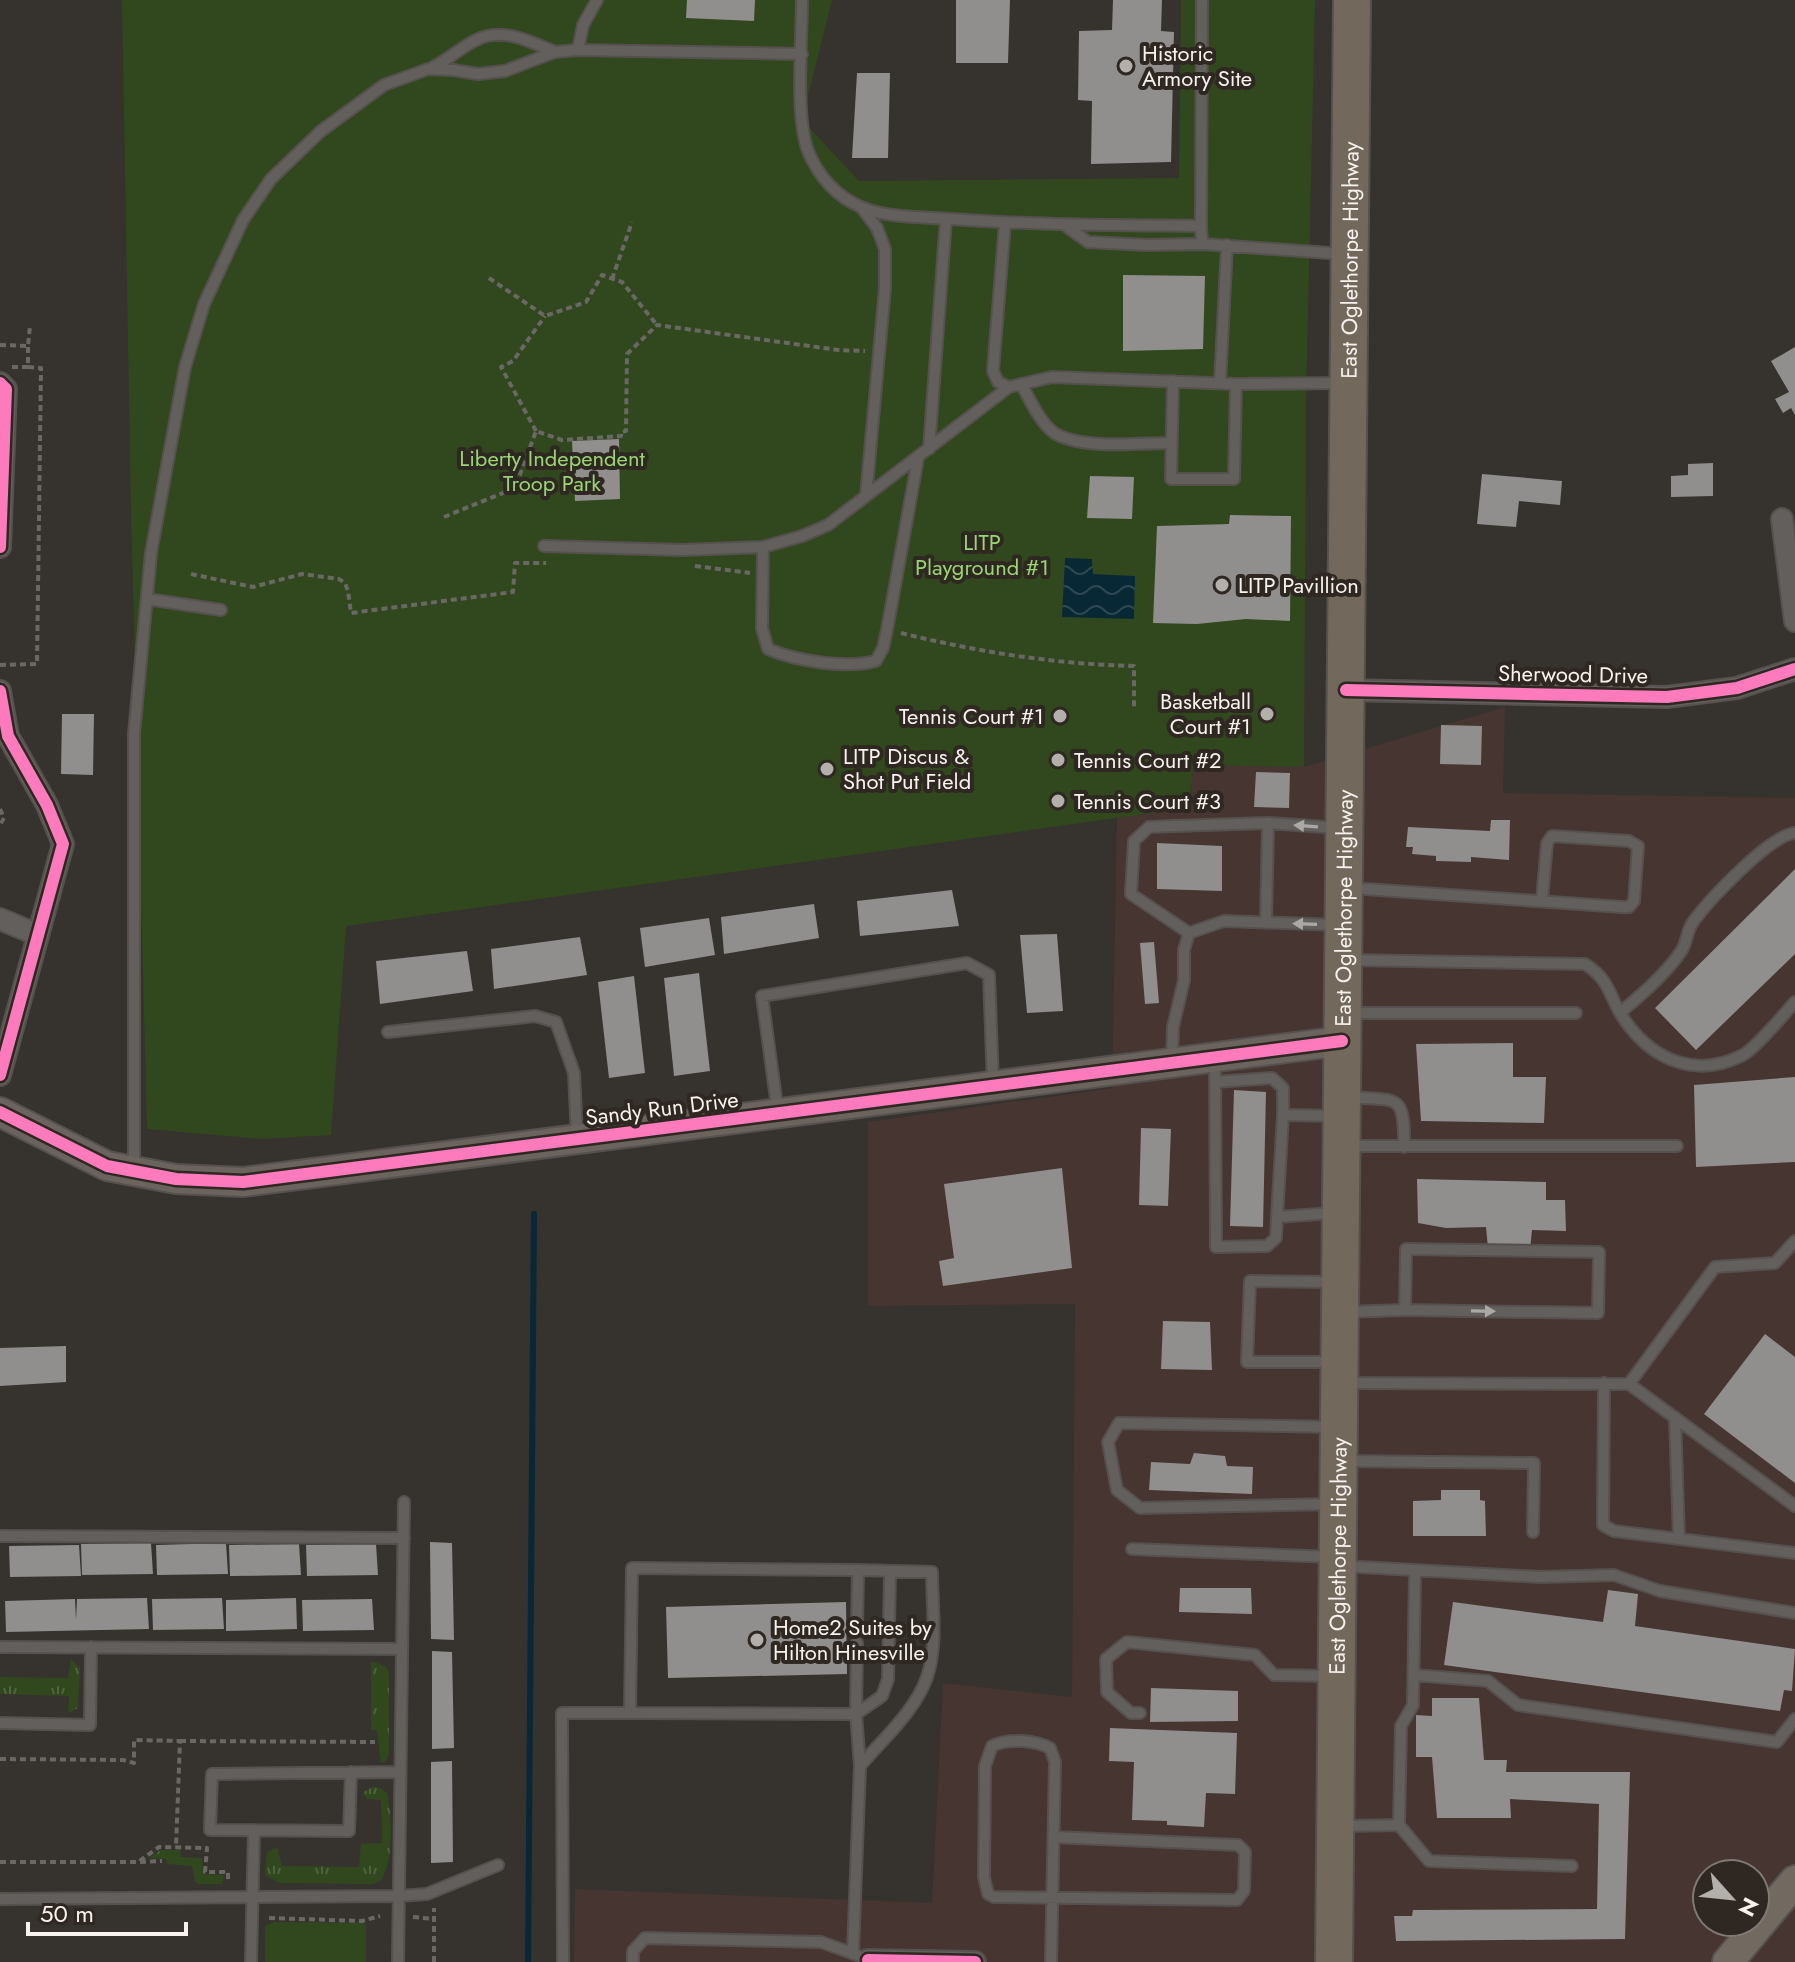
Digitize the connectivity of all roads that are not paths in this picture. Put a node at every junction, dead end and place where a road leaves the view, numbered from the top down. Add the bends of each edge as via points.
1 (597, 0) edge
2 (802, 0) edge
3 (1202, 0) edge
4 (1352, 0) edge
5 (578, 50) junction
6 (555, 52) junction
7 (802, 54) junction
8 (428, 69) junction
9 (862, 208) junction
10 (946, 219) junction
11 (1005, 223) junction
12 (1063, 224) junction
13 (1201, 226) junction
14 (1202, 244) junction
15 (1227, 245) junction
16 (1350, 254) junction
17 (4, 375) edge
18 (1173, 381) junction
19 (1220, 383) junction
20 (1349, 383) junction
21 (1236, 384) junction
22 (1015, 386) junction
23 (1171, 443) junction
24 (929, 449) junction
25 (918, 458) junction
26 (1, 479) edge
27 (866, 496) junction
28 (1782, 519) dead end
29 (544, 546) dead end
30 (0, 547) edge
31 (763, 547) junction
32 (147, 599) junction
33 (221, 610) dead end
34 (1795, 621) edge
35 (1795, 669) edge
36 (1346, 690) junction
37 (0, 691) edge
38 (1268, 823) junction
39 (1345, 829) junction
40 (1795, 833) edge
41 (1345, 888) junction
42 (1542, 901) junction
43 (0, 919) edge
44 (1266, 922) junction
45 (1189, 933) junction
46 (38, 935) junction
47 (1344, 943) junction
48 (1795, 1002) edge
49 (1621, 1012) junction
50 (1576, 1013) dead end
51 (1342, 1027) junction
52 (388, 1032) dead end
53 (1172, 1063) junction
54 (1215, 1070) junction
55 (0, 1075) edge
56 (993, 1086) junction
57 (0, 1112) edge
58 (778, 1114) junction
59 (1283, 1115) junction
60 (1342, 1120) junction
61 (577, 1139) junction
62 (1677, 1146) dead end
63 (1404, 1147) junction
64 (134, 1171) junction
65 (1341, 1212) junction
66 (1277, 1217) junction
67 (1795, 1241) edge
68 (1340, 1298) junction
69 (1405, 1310) junction
70 (1339, 1373) junction
71 (1604, 1383) junction
72 (1629, 1384) junction
73 (1675, 1417) junction
74 (1338, 1444) junction
75 (404, 1502) dead end
76 (1338, 1504) junction
77 (1795, 1506) edge
78 (1533, 1532) dead end
79 (0, 1536) edge
80 (404, 1538) junction
81 (1679, 1539) junction
82 (1132, 1549) dead end
83 (1795, 1553) edge
84 (1338, 1561) junction
85 (858, 1570) junction
86 (1415, 1570) junction
87 (890, 1571) junction
88 (1795, 1613) edge
89 (857, 1626) dead end
90 (857, 1643) dead end
91 (0, 1647) edge
92 (91, 1647) junction
93 (402, 1649) junction
94 (1414, 1675) junction
95 (1337, 1676) junction
96 (630, 1713) junction
97 (1140, 1713) dead end
98 (856, 1714) junction
99 (1795, 1719) edge
100 (0, 1723) edge
101 (860, 1766) junction
102 (351, 1772) junction
103 (400, 1772) junction
104 (1399, 1825) junction
105 (1335, 1826) junction
106 (254, 1830) junction
107 (1054, 1837) junction
108 (498, 1865) dead end
109 (1572, 1866) dead end
110 (1795, 1881) edge
111 (399, 1896) junction
112 (1052, 1896) junction
113 (0, 1899) edge
114 (252, 1899) junction
115 (862, 1958) edge
116 (251, 1962) edge
117 (398, 1962) edge
118 (563, 1962) edge
119 (633, 1962) edge
120 (975, 1962) edge
121 (1051, 1962) edge
122 (1334, 1962) edge
123 (1728, 1962) edge

1 - 5 lane via 583,25
2 - 7 lane
3 - 13 lane
4 - 16 highway, East Oglethorpe Highway
5 - 6 lane
5 - 7 lane
6 - 8 lane via 505,71
6 - 8 lane via 498,34 478,39
7 - 9 lane via 807,150 834,190
8 - 32 lane via 384,85 321,131 271,179 243,220 204,304 185,367
9 - 10 lane
9 - 27 lane via 885,249
10 - 11 lane
10 - 24 lane
11 - 12 lane
11 - 22 lane via 993,371 998,382
12 - 13 lane
12 - 14 lane via 1088,242
13 - 14 lane
14 - 15 lane
15 - 16 lane
15 - 19 lane
16 - 20 highway, East Oglethorpe Highway
17 - 26 street
18 - 19 lane
18 - 22 lane via 1052,377
18 - 23 lane
19 - 21 lane
20 - 21 lane
20 - 36 highway, East Oglethorpe Highway
21 - 23 lane via 1234,479 1171,479
22 - 23 lane via 1046,425 1064,438
22 - 24 lane
24 - 25 lane
25 - 27 lane
25 - 31 lane via 887,630 876,661 862,665 768,649 762,628
26 - 30 street
27 - 31 lane via 828,525
28 - 34 street
29 - 31 lane
32 - 33 lane
32 - 64 lane via 134,734
35 - 36 street, Sherwood Drive via 1737,688 1667,697
36 - 39 highway, East Oglethorpe Highway
37 - 46 street via 8,736 63,844
39 -> 38 lane
38 - 44 lane
38 - 45 lane via 1149,827 1134,841 1131,894
39 - 41 highway, East Oglethorpe Highway
40 - 49 lane via 1758,853 1691,924 1670,965
41 - 42 lane
41 - 47 highway, East Oglethorpe Highway
42 - 42 lane via 1629,907 1634,901 1638,846 1552,836
43 - 46 street
44 - 45 lane via 1224,921
47 -> 44 lane
45 - 53 lane
46 - 55 street
47 - 49 lane via 1585,964 1601,975
47 - 51 highway, East Oglethorpe Highway
48 - 49 lane via 1746,1054 1714,1065 1672,1062 1652,1052
50 - 51 lane
51 - 54 street, Sandy Run Drive
51 - 60 highway, East Oglethorpe Highway
52 - 61 lane via 535,1016 556,1022 574,1073
53 - 54 street, Sandy Run Drive
53 - 56 street, Sandy Run Drive
54 - 59 lane via 1272,1078 1283,1088
54 - 66 lane via 1216,1247 1267,1246 1276,1238
56 - 58 street, Sandy Run Drive
56 - 58 lane via 989,975 967,963 762,996
57 - 64 street, Sandy Run Drive via 107,1166
58 - 61 street, Sandy Run Drive
59 - 60 lane
59 - 66 lane
60 - 63 lane
60 - 63 lane via 1394,1100 1404,1116
60 - 65 highway, East Oglethorpe Highway
61 - 64 street, Sandy Run Drive via 243,1182
62 - 63 lane
65 - 66 lane
65 - 68 highway, East Oglethorpe Highway
67 - 72 lane via 1775,1263 1715,1267
68 - 69 lane
68 - 70 highway, East Oglethorpe Highway
68 - 70 lane via 1250,1281 1247,1362
69 -> 69 lane via 1598,1313 1599,1252 1406,1249
70 - 71 lane
70 - 74 highway, East Oglethorpe Highway
71 - 72 lane
71 - 81 lane via 1603,1525
72 - 73 lane
73 - 77 lane
73 - 81 lane
74 - 76 highway, East Oglethorpe Highway
74 - 76 lane via 1119,1423 1108,1442 1117,1490 1140,1508
74 - 78 lane via 1534,1463
75 - 80 lane
76 - 84 highway, East Oglethorpe Highway
79 - 80 lane
80 - 93 lane
81 - 83 lane
82 - 84 lane
84 - 86 lane
84 - 95 highway, East Oglethorpe Highway
85 - 87 lane
85 - 89 lane
85 - 96 lane via 632,1568
86 - 88 lane via 1614,1575 1660,1591
86 - 94 lane
87 - 98 lane via 888,1679 882,1696
87 - 101 lane via 932,1572 928,1676
90 - 98 lane
91 - 92 lane
92 - 93 lane
92 - 100 lane via 90,1725
93 - 103 lane
94 - 99 lane via 1488,1681 1518,1705 1777,1742
94 - 104 lane via 1413,1705 1401,1726
95 - 97 lane via 1274,1675 1255,1655 1127,1642 1106,1659 1107,1692 1131,1713
95 - 105 highway, East Oglethorpe Highway
96 - 98 lane
96 - 118 lane via 562,1713
98 - 101 lane
101 - 115 lane
102 - 103 lane
102 - 106 lane via 349,1831
102 - 106 lane via 212,1774 210,1830
103 - 111 lane
104 - 105 lane
104 - 109 lane via 1429,1861
105 - 122 highway, East Oglethorpe Highway
106 - 114 lane
107 - 112 lane
107 - 112 lane via 1055,1762 1050,1748 1033,1742 992,1746 985,1766 984,1887 994,1897
107 - 112 lane via 1238,1845 1245,1852 1244,1891 1237,1900
108 - 111 lane via 427,1894
110 - 123 main road
111 - 114 lane
111 - 117 lane
112 - 121 lane
113 - 114 lane
114 - 116 lane
115 - 119 lane via 821,1942 645,1938 633,1951
115 - 120 street

